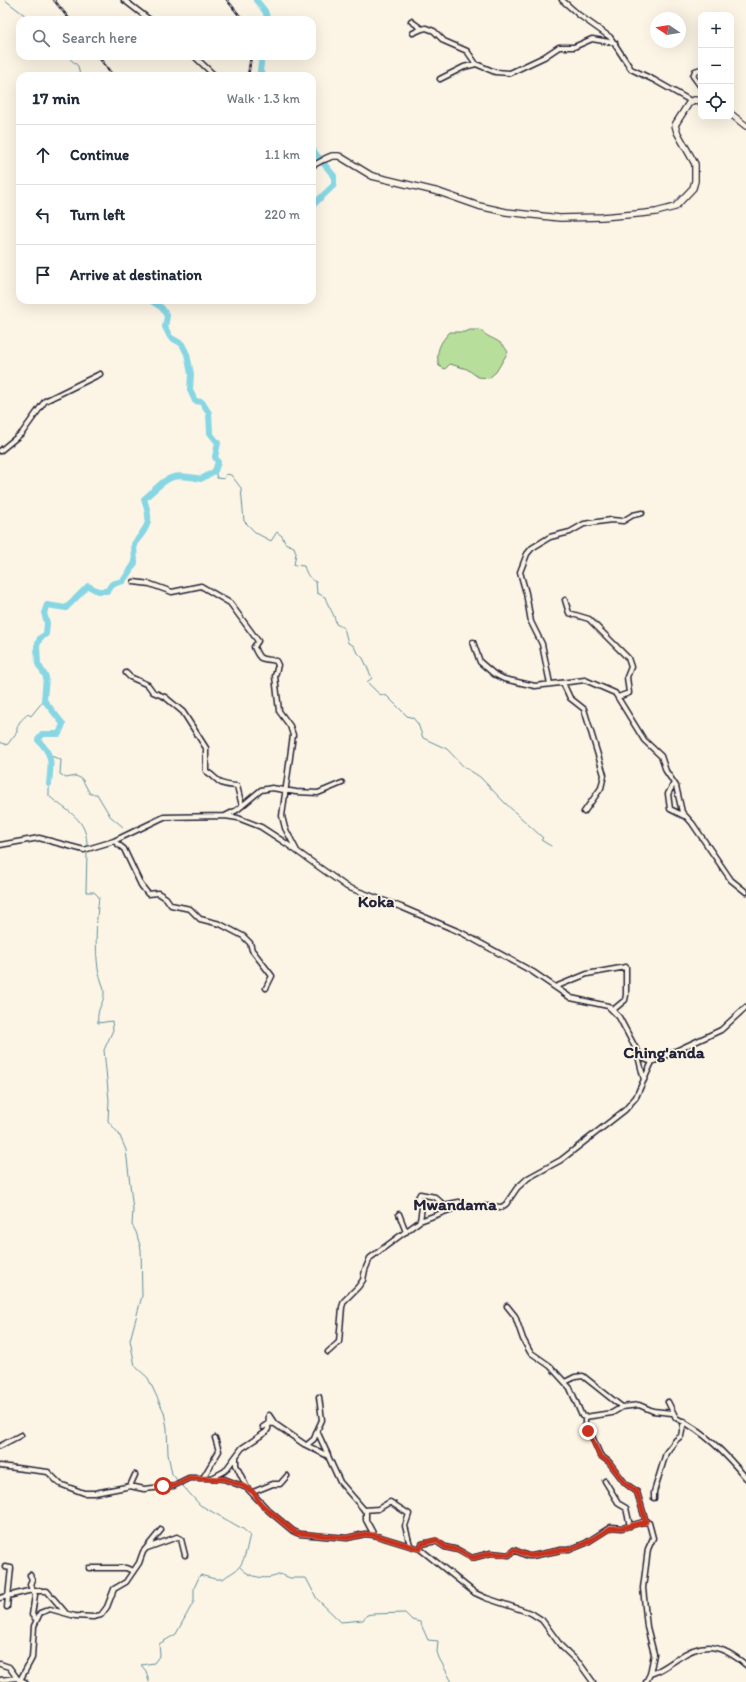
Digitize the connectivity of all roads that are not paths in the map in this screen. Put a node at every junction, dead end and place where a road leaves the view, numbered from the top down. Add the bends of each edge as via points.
1 (124, 0) edge
2 (562, 0) edge
3 (145, 16) edge
4 (411, 21) dead end
5 (422, 29) junction
6 (413, 33) dead end
7 (615, 43) junction
8 (198, 60) edge
9 (476, 64) junction
10 (698, 70) edge
11 (211, 72) edge
12 (440, 79) dead end
13 (698, 83) edge
14 (691, 101) junction
15 (698, 101) edge
16 (734, 116) edge
17 (746, 126) edge
18 (325, 160) joint
19 (316, 164) edge
20 (100, 374) dead end
21 (0, 451) edge
22 (642, 513) dead end
23 (134, 582) dead end
24 (565, 600) dead end
25 (473, 642) dead end
26 (126, 673) dead end
27 (563, 683) junction
28 (550, 684) junction
29 (618, 697) junction
30 (342, 782) dead end
31 (674, 782) junction
32 (285, 790) junction
33 (242, 806) junction
34 (584, 812) dead end
35 (225, 816) junction
36 (684, 816) junction
37 (114, 842) junction
38 (0, 845) edge
39 (298, 851) junction
40 (746, 892) edge
41 (266, 988) dead end
42 (555, 988) junction
43 (746, 1006) edge
44 (614, 1010) junction
45 (636, 1049) junction
46 (652, 1062) junction
47 (644, 1080) junction
48 (462, 1206) junction
49 (399, 1214) dead end
50 (420, 1221) junction
51 (406, 1232) junction
52 (507, 1306) dead end
53 (328, 1352) dead end
54 (564, 1382) junction
55 (319, 1397) dead end
56 (668, 1402) dead end
57 (622, 1407) junction
58 (672, 1413) junction
59 (585, 1417) junction
60 (684, 1421) junction
61 (269, 1423) junction
62 (275, 1424) junction
63 (263, 1427) dead end
64 (317, 1431) junction
65 (21, 1435) dead end
66 (215, 1438) dead end
67 (308, 1444) junction
68 (0, 1446) edge
69 (328, 1456) junction
70 (236, 1457) junction
71 (0, 1466) edge
72 (135, 1475) dead end
73 (287, 1476) dead end
74 (203, 1478) junction
75 (212, 1478) junction
76 (746, 1478) edge
77 (605, 1481) dead end
78 (130, 1486) junction
79 (247, 1488) junction
80 (253, 1492) junction
81 (654, 1498) dead end
82 (364, 1510) junction
83 (646, 1522) junction
84 (630, 1526) junction
85 (161, 1530) dead end
86 (374, 1535) junction
87 (410, 1545) junction
88 (146, 1548) junction
89 (420, 1549) junction
90 (186, 1555) dead end
91 (5, 1568) dead end
92 (88, 1568) dead end
93 (133, 1571) junction
94 (30, 1575) dead end
95 (33, 1591) junction
96 (7, 1596) junction
97 (0, 1598) edge
98 (7, 1607) dead end
99 (65, 1612) junction
100 (36, 1619) junction
101 (0, 1664) edge
102 (746, 1665) edge
103 (650, 1674) junction
104 (19, 1679) edge
105 (0, 1680) edge
106 (26, 1682) edge
107 (593, 1682) edge
108 (646, 1682) edge

1 - 3 street
2 - 7 street
4 - 5 street
5 - 6 street
5 - 9 street via 434,31 444,40 467,51
7 - 9 street via 592,39 574,47 558,47 544,57 510,73 495,72
7 - 14 street via 632,69
8 - 11 street
9 - 12 street
10 - 13 street via 695,70 693,76
14 - 15 street
14 - 18 street via 676,122 675,128 693,160 696,170 695,181 688,195 675,207 656,212 560,218 506,212 372,176 339,156
16 - 17 street
18 - 19 street
20 - 21 street via 45,401 22,433
22 - 28 street via 633,515 625,521 611,520 584,524 570,532 550,537 527,554 520,572 532,622 542,641
23 - 32 street via 150,584 172,592 201,586 230,603 258,641 254,647 260,658 276,661 278,666 274,676 278,711 290,726 293,735
24 - 29 street via 569,613 590,619 628,658 631,667 627,677 629,693
25 - 28 street via 480,662 494,674 525,686
26 - 33 street via 148,685 153,692 165,697 183,712 206,748 206,771 225,786 237,786
27 - 28 street
27 - 29 street via 588,680
27 - 34 street via 570,698 584,709 604,775 601,788
29 - 31 street via 644,740 661,756
30 - 32 street via 318,793
31 - 36 street
31 - 36 street via 668,794 670,809
32 - 33 street via 260,790
32 - 39 street via 283,820
33 - 35 street
35 - 37 street via 164,817
35 - 39 street via 258,826
36 - 40 street via 696,828 731,880
37 - 38 street via 87,849 39,838
37 - 41 street via 124,849 148,894 158,894 166,898 171,905 190,909 200,919 230,928 250,943 252,950 272,976
39 - 42 street via 347,887 462,933 532,972
42 - 44 street via 571,998 601,1004
42 - 44 street via 587,974 626,967 626,995
43 - 46 street via 721,1030
44 - 45 street
45 - 46 street via 644,1059
45 - 47 street
46 - 47 street
47 - 48 street via 636,1097 625,1110 561,1160 528,1178 502,1207
48 - 50 street
48 - 50 street via 460,1202 444,1205 435,1197 420,1194 416,1200 422,1207
49 - 51 street
50 - 51 street
51 - 53 street via 370,1258 364,1270 363,1280 344,1301 339,1342
52 - 54 street via 515,1316 530,1352 547,1364
54 - 57 street via 583,1376
54 - 59 street via 572,1391 582,1416
55 - 64 street via 322,1420
56 - 58 street
57 - 58 street via 639,1405 653,1411
57 - 59 street via 612,1413
58 - 60 street
59 - 83 street via 585,1428 591,1434 597,1451 625,1483 637,1492
60 - 76 street via 729,1457
60 - 81 street via 681,1436 666,1452
61 - 62 street
61 - 62 street via 270,1415
61 - 63 street
61 - 70 street via 266,1432 242,1448
62 - 67 street via 304,1444
64 - 67 street via 314,1439
64 - 69 street
65 - 68 street
66 - 74 street via 219,1451
67 - 69 street
69 - 82 street via 340,1482
70 - 75 street via 225,1471
70 - 79 street via 236,1465
71 - 78 street via 48,1472 60,1484 84,1492
72 - 78 street
73 - 80 street via 280,1484 265,1486
74 - 75 street
74 - 78 street via 189,1478 169,1486 144,1489
75 - 79 street via 224,1479
77 - 84 street via 619,1504 626,1508
79 - 80 street
80 - 86 street via 260,1503 296,1533 347,1538
82 - 86 street
82 - 87 street via 378,1509 390,1502 407,1512 409,1518 405,1526
83 - 84 street
83 - 103 street via 650,1524 653,1538 648,1549 643,1588 647,1627 654,1654
84 - 89 street via 611,1528 569,1550 532,1556 514,1550 509,1555 491,1553 472,1558 458,1550 445,1547 436,1540 422,1544
85 - 88 street
86 - 87 street
87 - 89 street
88 - 90 street via 177,1537 181,1538
88 - 93 street
89 - 107 street via 474,1593 542,1620
91 - 96 street via 11,1568
92 - 93 street via 126,1568
93 - 99 street via 126,1582 114,1589 101,1615 93,1618
94 - 95 street
95 - 96 street
95 - 99 street via 47,1591
95 - 100 street via 32,1615
96 - 97 street
96 - 98 street
99 - 100 street via 45,1610
100 - 104 street via 33,1653
101 - 104 street via 8,1667
102 - 103 street via 728,1651 708,1646 696,1649 659,1672
103 - 108 street
104 - 105 street
104 - 106 street

